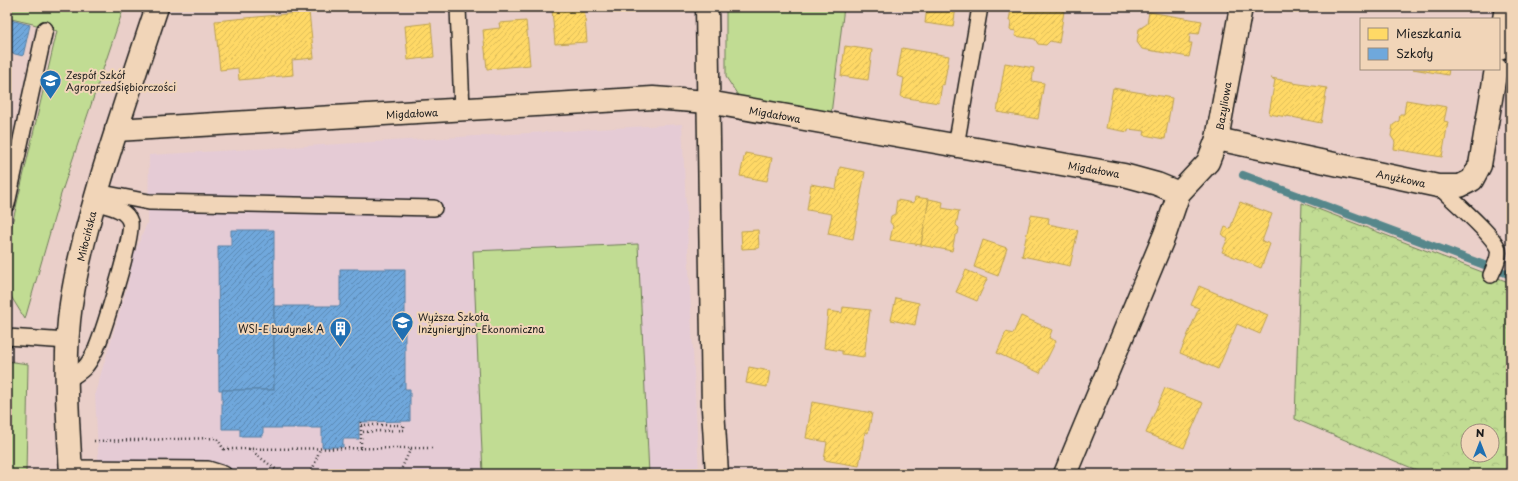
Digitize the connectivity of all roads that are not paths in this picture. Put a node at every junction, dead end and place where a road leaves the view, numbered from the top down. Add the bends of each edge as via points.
1 (157, 7) edge
2 (458, 7) edge
3 (707, 7) edge
4 (980, 7) edge
5 (1240, 7) edge
6 (1506, 7) edge
7 (45, 29) dead end
8 (1500, 43) edge
9 (1496, 70) edge
10 (708, 102) junction
11 (462, 110) junction
12 (116, 130) junction
13 (1217, 139) junction
14 (956, 146) junction
15 (1438, 186) junction
16 (1179, 193) junction
17 (96, 197) junction
18 (7, 204) edge
19 (434, 208) dead end
20 (1491, 276) dead end
21 (7, 336) edge
22 (68, 341) junction
23 (68, 380) junction
24 (71, 471) edge
25 (152, 471) edge
26 (224, 474) edge
27 (717, 474) edge
28 (1065, 474) edge

1 - 12 street, Miłocińska
2 - 11 lane
3 - 10 street
4 - 14 lane
5 - 13 street, Bazyliowa
6 - 8 street
7 - 18 lane
9 - 15 street, Anyżkowa via 1480,165 1472,180 1460,186
10 - 11 street, Migdałowa via 653,98
10 - 14 street, Migdałowa
10 - 27 street via 713,409
11 - 12 street, Migdałowa
12 - 17 street, Miłocińska
13 - 15 street, Anyżkowa
13 - 16 street, Bazyliowa via 1208,162
14 - 16 street, Migdałowa via 1124,175
15 - 20 lane via 1489,236 1498,249
16 - 28 street via 1165,234
17 - 19 lane via 149,202
17 - 22 street, Miłocińska via 78,268
17 - 23 lane via 125,214 130,222 130,231 118,282 96,349 85,368
21 - 22 lane
22 - 23 street, Miłocińska
23 - 24 street, Miłocińska
24 - 25 lane
25 - 26 lane via 208,469

